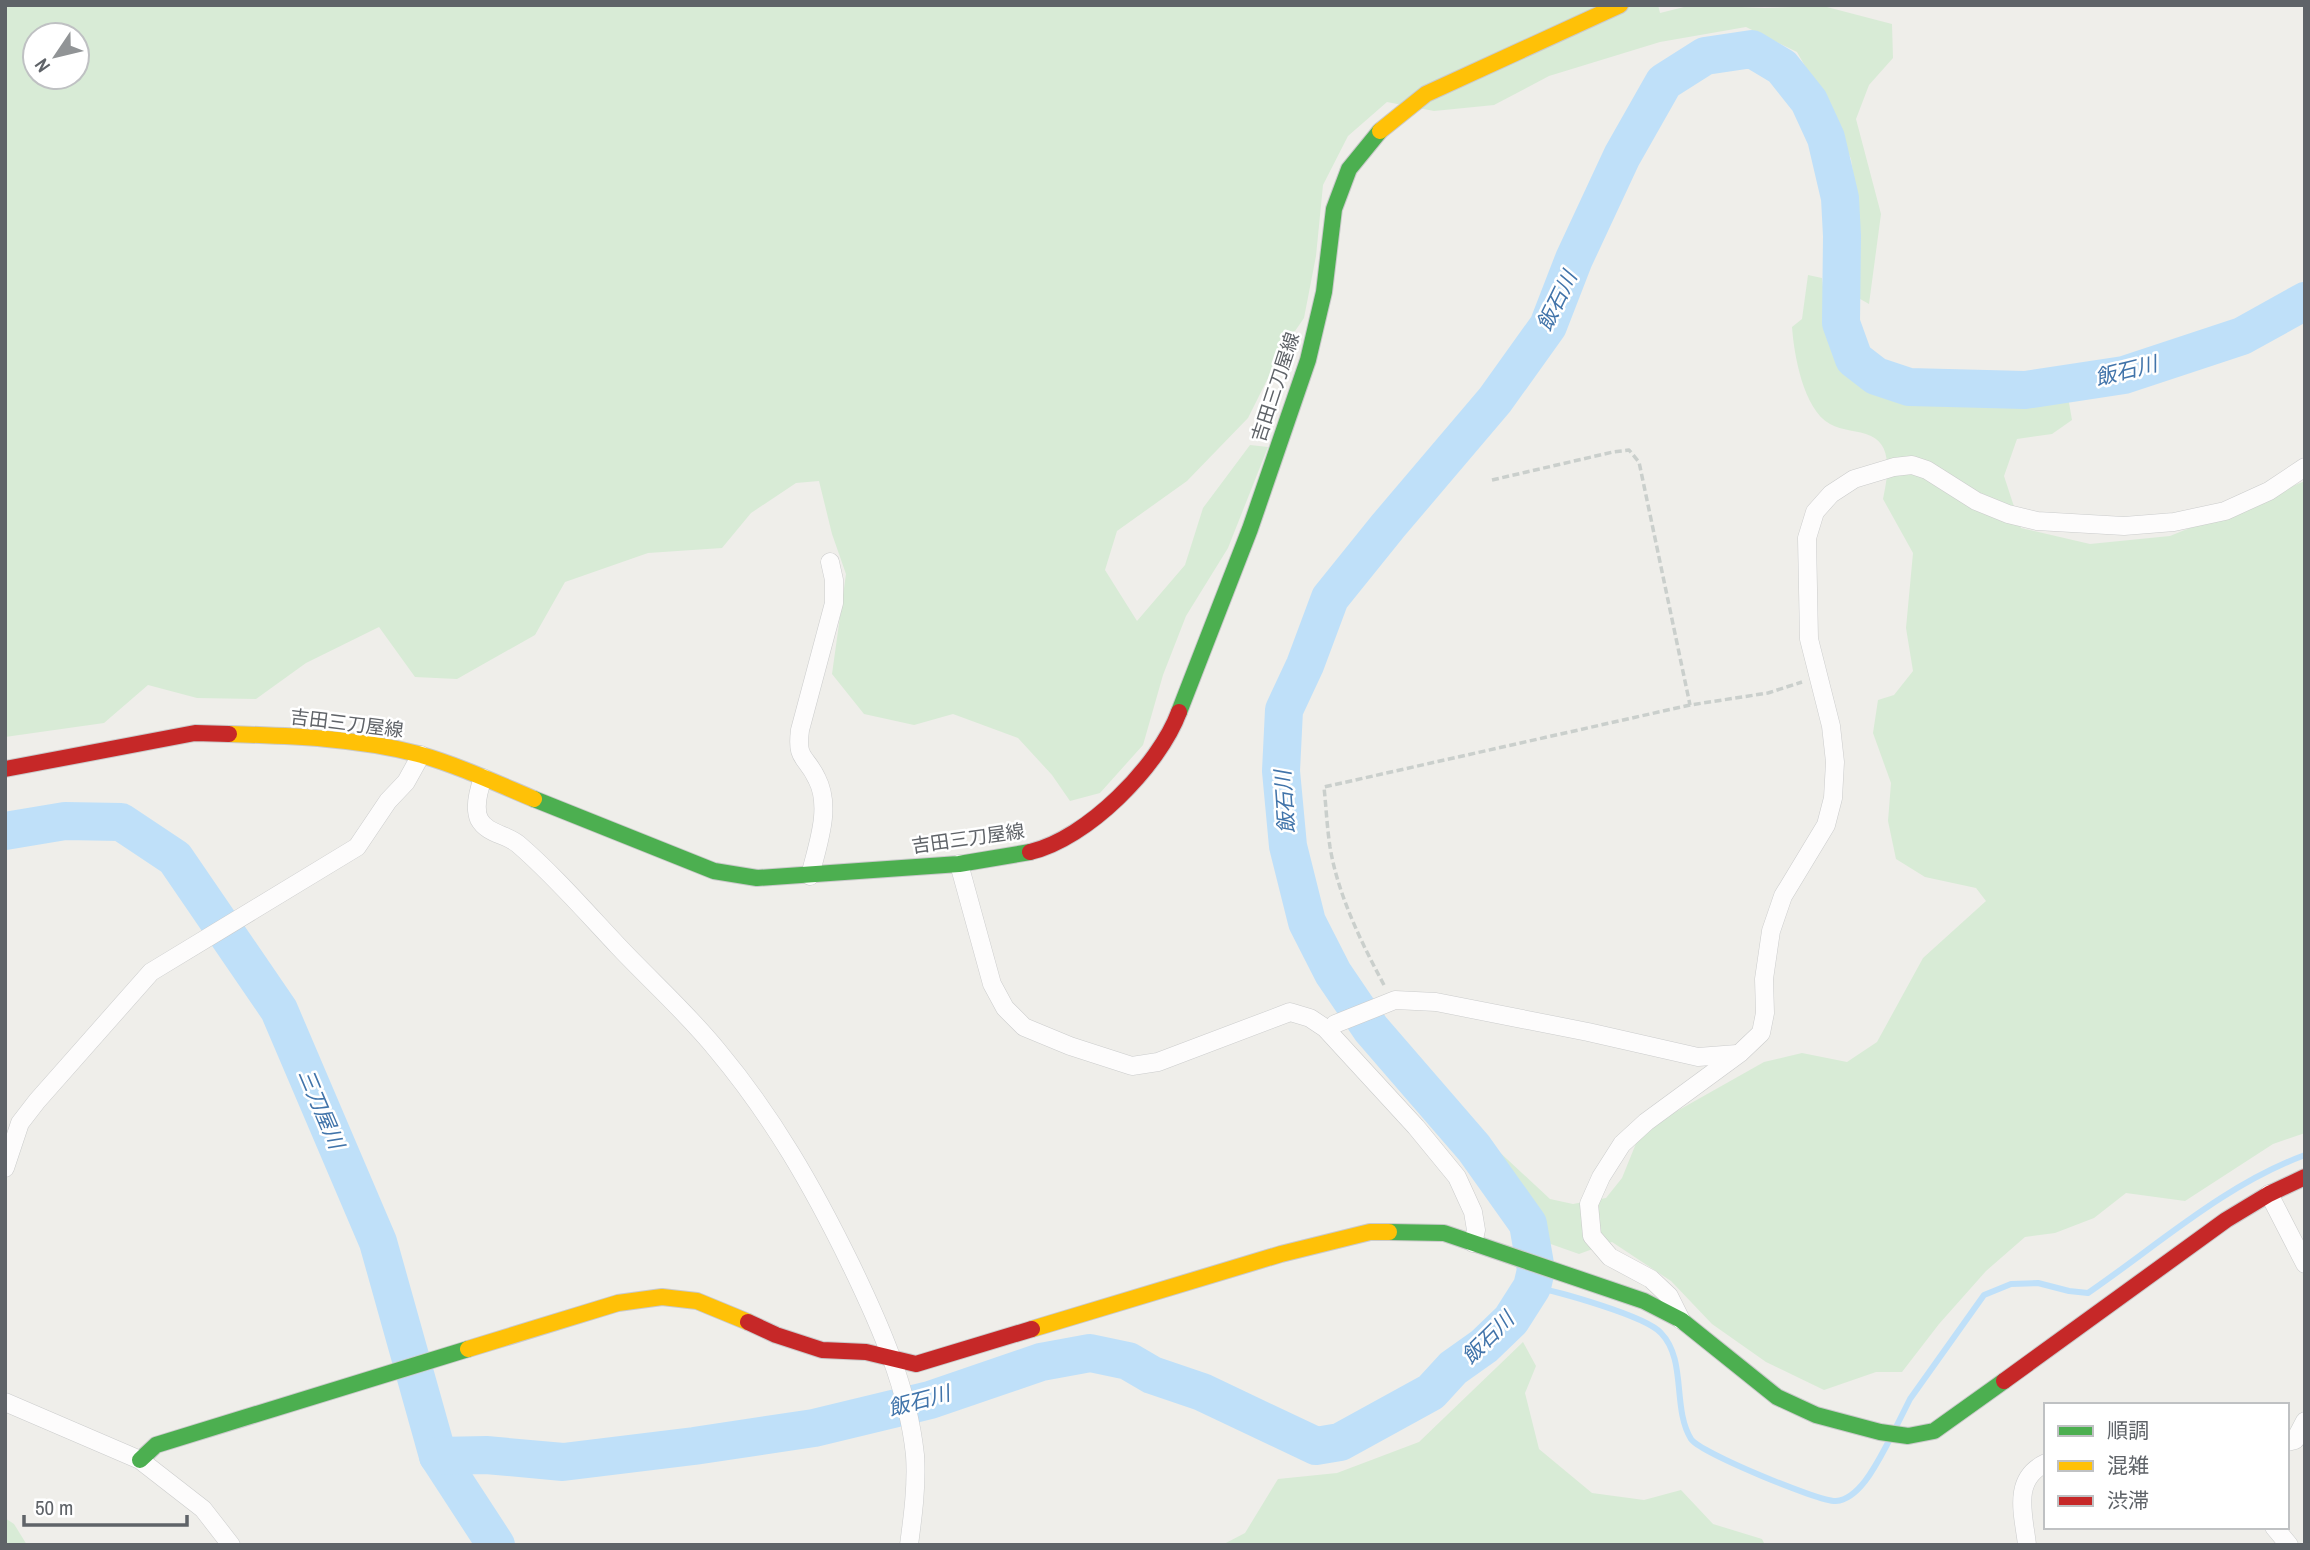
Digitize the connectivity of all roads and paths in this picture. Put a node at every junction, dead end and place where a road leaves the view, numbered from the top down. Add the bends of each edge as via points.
1 (1620, 5) edge
2 (2305, 467) edge
3 (1492, 480) dead end
4 (830, 562) dead end
5 (1818, 677) junction
6 (1690, 705) junction
7 (421, 755) junction
8 (5, 769) edge
9 (483, 778) junction
10 (959, 864) junction
11 (810, 876) junction
12 (1389, 1002) junction
13 (1335, 1024) dead end
14 (1740, 1053) junction
15 (5, 1168) edge
16 (2305, 1177) edge
17 (2269, 1194) junction
18 (1473, 1243) junction
19 (2305, 1264) edge
20 (1681, 1321) junction
21 (893, 1360) junction
22 (5, 1402) edge
23 (2305, 1421) edge
24 (2289, 1442) edge
25 (140, 1460) junction
26 (2044, 1464) edge
27 (2276, 1529) edge
28 (231, 1545) edge
29 (909, 1545) edge
30 (2027, 1545) edge
31 (2289, 1545) edge

1 - 10 street, 吉田三刀屋線 via 1426,94 1380,131 1349,169 1334,209 1324,292 1308,360 1250,529 1177,718 1154,757 1115,802 1080,828 1036,851
2 - 5 street via 2269,491 2225,511 2124,526 2037,521 2007,514 1912,465 1854,479 1815,512 1807,538 1809,639
3 - 6 path via 1629,450 1639,462
4 - 11 street via 834,603 797,747 818,779 823,803
5 - 6 path via 1768,693
5 - 14 street via 1831,726 1833,798 1826,825 1783,896 1771,931 1761,1033
6 - 12 path via 1324,786 1330,848 1342,892
7 - 8 street, 吉田三刀屋線 via 379,745 195,733
7 - 9 street, 吉田三刀屋線
7 - 15 street via 357,847 151,972 28,1112
9 - 11 street, 吉田三刀屋線 via 714,871 757,877
9 - 21 street via 478,817 488,830 516,842 581,906 716,1048 763,1110 797,1160 834,1230
10 - 11 street, 吉田三刀屋線
10 - 18 street via 992,984 1005,1008 1024,1027 1132,1066 1158,1062 1290,1012 1310,1018 1364,1069 1457,1177 1473,1212
12 - 13 street
12 - 14 street via 1436,1002 1698,1057
14 - 20 street via 1622,1144 1589,1204 1592,1237 1610,1257 1651,1279 1669,1296
16 - 17 street
17 - 19 street
17 - 20 street via 2226,1220 1934,1431 1908,1436 1816,1415 1777,1397
18 - 20 street via 1644,1301
18 - 21 street via 1444,1233 1370,1233 1281,1255 916,1364
21 - 25 street via 866,1352 822,1350 697,1301 662,1297 605,1307 156,1445
21 - 29 street via 915,1458
22 - 25 street
23 - 24 street via 2295,1440
25 - 28 street via 203,1509
26 - 30 street via 2024,1487 2020,1503
27 - 31 street

